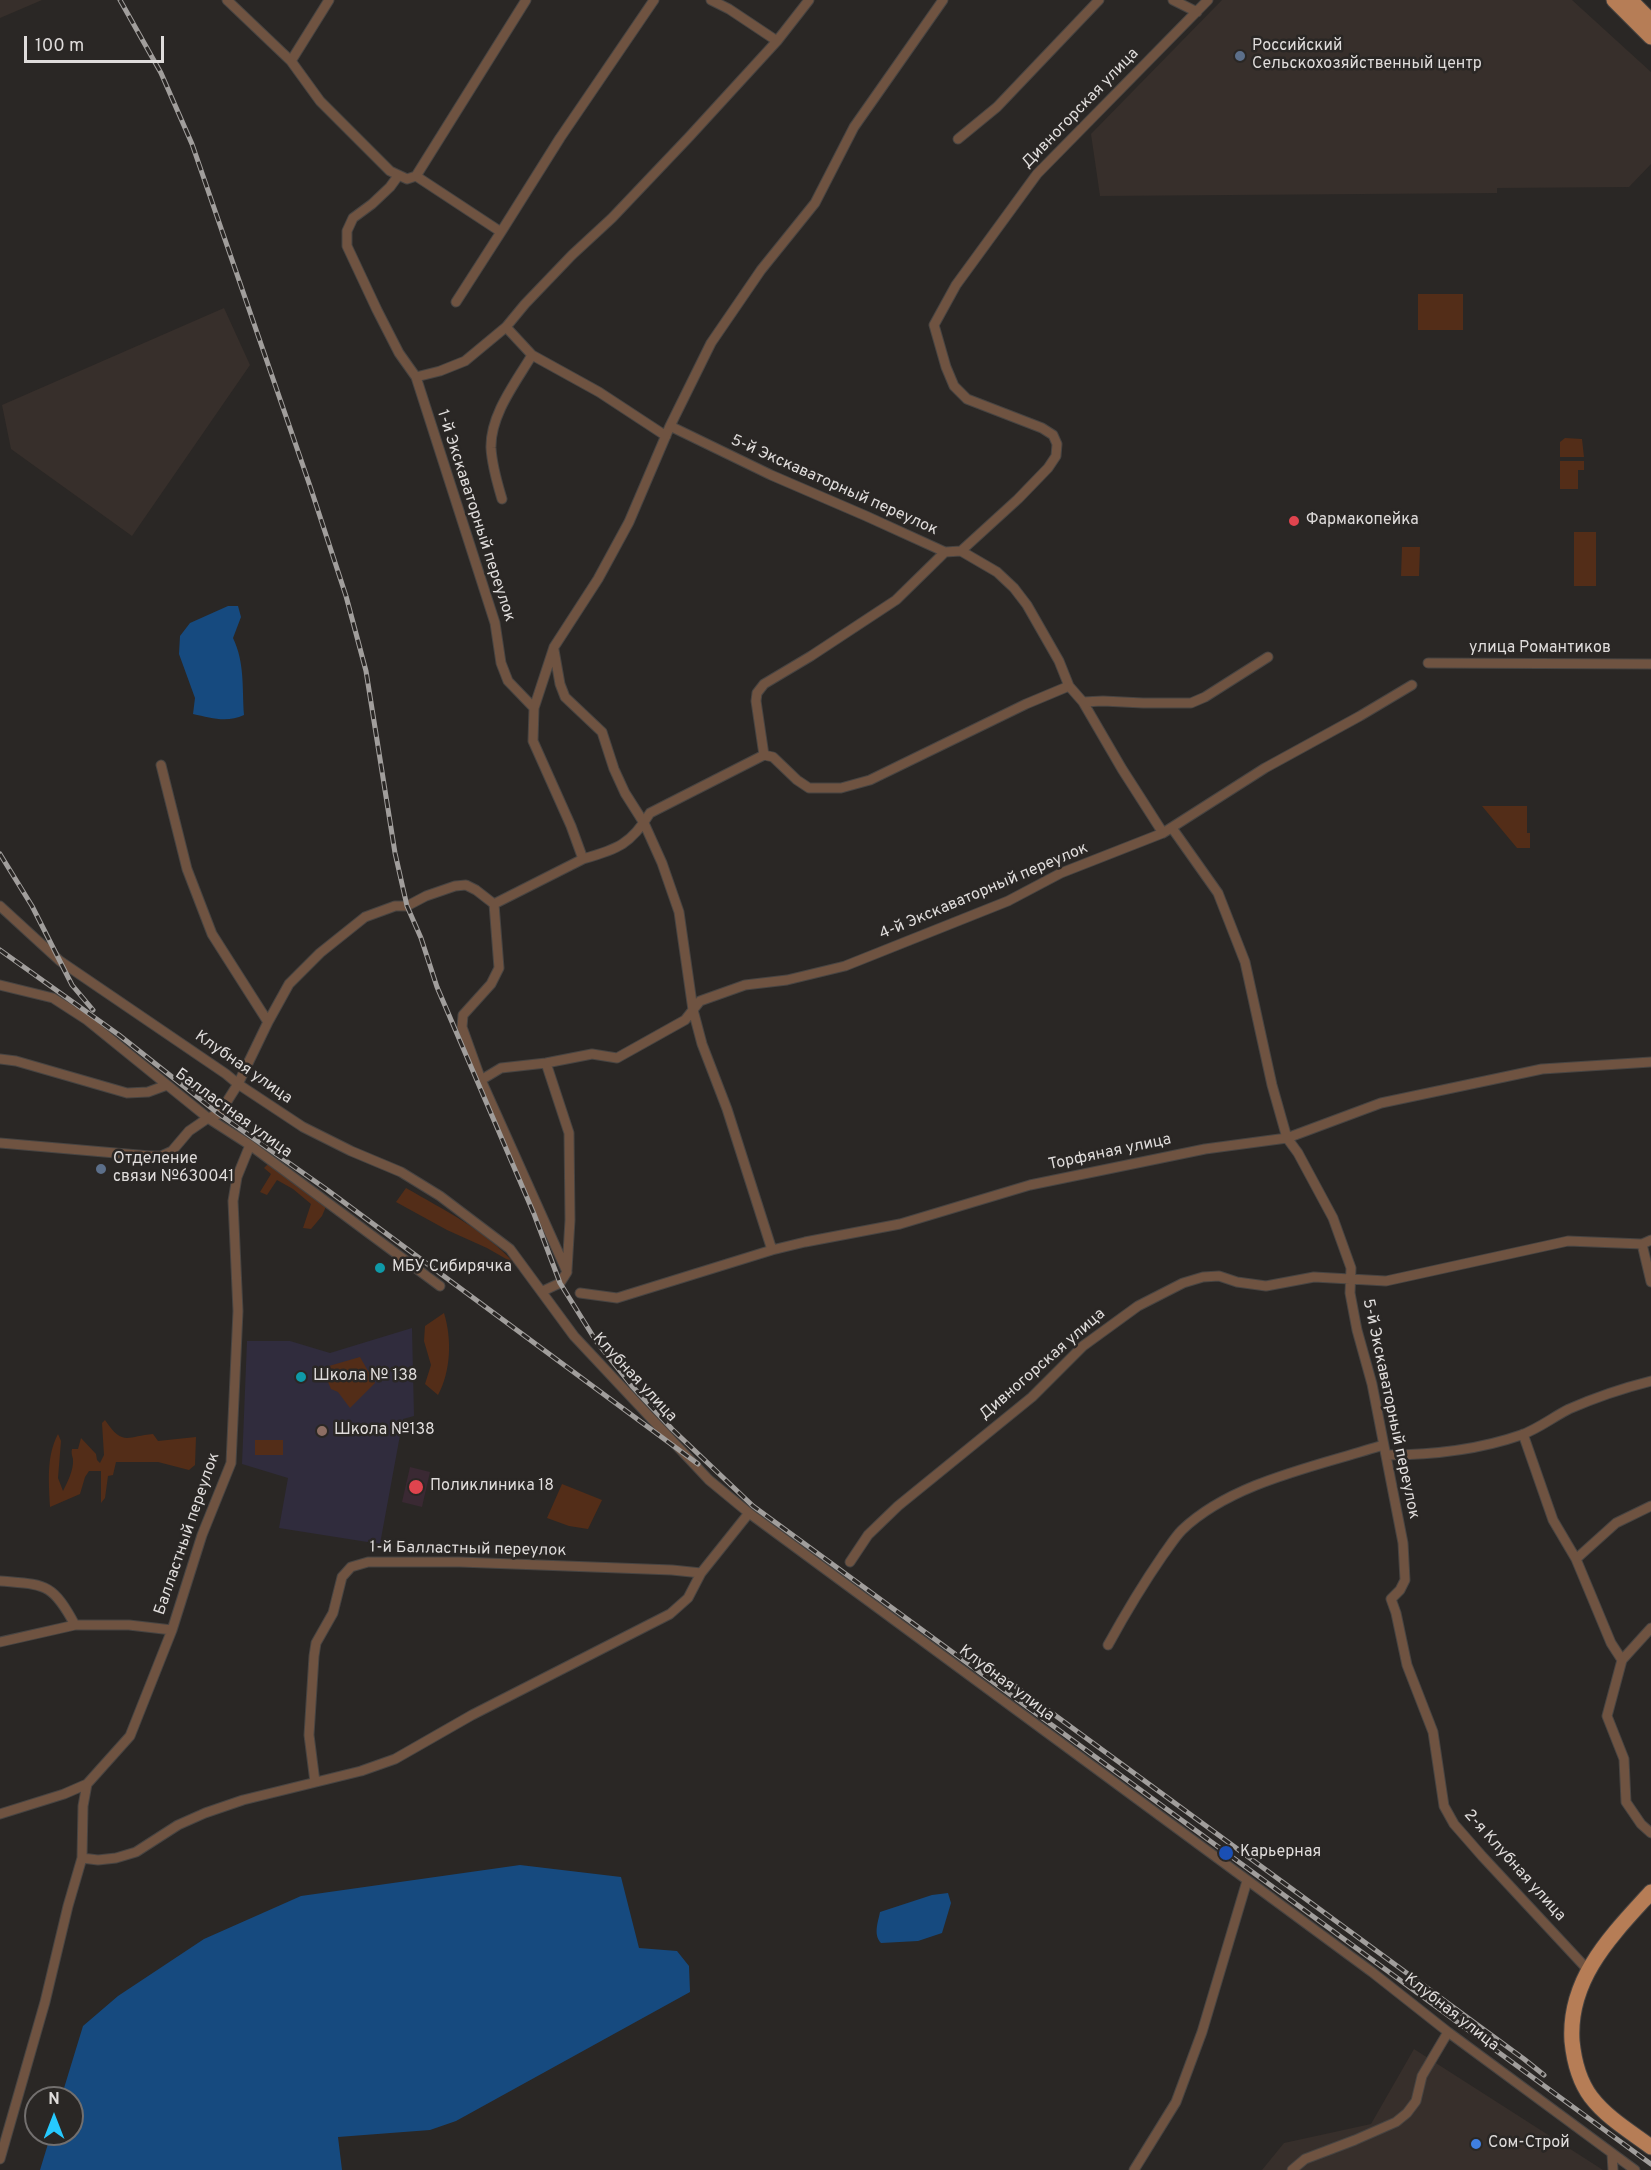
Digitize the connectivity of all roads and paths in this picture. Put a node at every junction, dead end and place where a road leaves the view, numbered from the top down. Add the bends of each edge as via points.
1 (227, 0) edge
2 (329, 0) edge
3 (526, 0) edge
4 (654, 0) edge
5 (711, 0) edge
6 (809, 0) edge
7 (943, 0) edge
8 (1099, 0) edge
9 (1173, 0) edge
10 (1208, 0) edge
11 (1614, 0) edge
12 (1630, 0) edge
13 (1197, 12) junction
14 (1651, 21) edge
15 (1651, 37) edge
16 (777, 41) junction
17 (291, 61) junction
18 (958, 140) dead end
19 (398, 176) junction
20 (416, 176) junction
21 (501, 232) junction
22 (456, 302) dead end
23 (506, 327) junction
24 (532, 355) junction
25 (416, 377) junction
26 (670, 426) junction
27 (666, 436) junction
28 (502, 499) dead end
29 (961, 551) junction
30 (945, 552) junction
31 (554, 647) junction
32 (1268, 657) dead end
33 (1428, 663) dead end
34 (1651, 664) edge
35 (1412, 685) dead end
36 (1069, 686) junction
37 (1083, 702) junction
38 (534, 708) junction
39 (764, 755) junction
40 (161, 765) dead end
41 (644, 823) junction
42 (1172, 828) junction
43 (1163, 833) junction
44 (583, 859) junction
45 (494, 904) junction
46 (0, 906) edge
47 (0, 986) edge
48 (693, 1010) junction
49 (268, 1022) junction
50 (0, 1059) edge
51 (1651, 1062) edge
52 (546, 1063) junction
53 (481, 1080) junction
54 (238, 1084) junction
55 (167, 1085) junction
56 (208, 1118) junction
57 (1287, 1138) junction
58 (0, 1143) edge
59 (250, 1145) junction
60 (1647, 1242) edge
61 (772, 1250) junction
62 (567, 1272) junction
63 (1351, 1278) junction
64 (1651, 1282) edge
65 (440, 1286) dead end
66 (543, 1291) junction
67 (580, 1293) dead end
68 (1651, 1381) edge
69 (1523, 1434) junction
70 (1384, 1450) junction
71 (1651, 1506) edge
72 (749, 1513) junction
73 (1576, 1559) junction
74 (850, 1562) dead end
75 (701, 1573) junction
76 (0, 1581) edge
77 (1390, 1599) joint
78 (75, 1625) junction
79 (1651, 1628) edge
80 (172, 1629) junction
81 (0, 1642) edge
82 (1108, 1645) dead end
83 (1622, 1660) junction
84 (315, 1782) junction
85 (87, 1784) junction
86 (0, 1814) edge
87 (1651, 1833) edge
88 (82, 1858) junction
89 (1247, 1881) junction
90 (1651, 1892) edge
91 (1588, 1970) junction
92 (1448, 2032) junction
93 (1651, 2147) edge
94 (1612, 2154) junction
95 (0, 2159) edge
96 (1134, 2170) edge
97 (1292, 2170) edge
98 (1613, 2170) edge
99 (1635, 2170) edge

1 - 17 street
2 - 17 street
3 - 20 street
4 - 21 street
5 - 16 street
6 - 16 street
7 - 26 street via 854,127 814,203 711,343
8 - 18 street via 997,107
9 - 13 street
10 - 13 street, Дивногорская улица
11 - 15 main road
12 - 14 main road
13 - 29 street, Дивногорская улица via 1037,174 956,285 934,325 954,386 968,399 1042,428 1053,435 1057,444 1056,456 1048,468
16 - 23 street
17 - 19 street via 320,101
19 - 20 street
19 - 25 street, 1-й Экскаваторный переулок via 353,218 347,231 347,246 376,310
20 - 21 street
21 - 22 street
23 - 24 street
23 - 25 street via 465,361
24 - 27 street
24 - 28 street via 493,429 492,464
25 - 38 street, 1-й Экскаваторный переулок via 495,623 501,663 508,681
26 - 27 street
26 - 30 street, 5-й Экскаваторный переулок
27 - 31 street via 629,522
29 - 30 street, 5-й Экскаваторный переулок
29 - 36 street via 1014,588 1059,661
30 - 39 street via 896,600 765,684 756,701
31 - 38 street
31 - 41 street via 565,696 602,732 625,793
32 - 37 street via 1191,703
33 - 34 street, улица Романтиков
35 - 42 street, 4-й Экскаваторный переулок via 1265,768
36 - 37 street
36 - 39 street via 870,780 841,788 809,788 773,757
37 - 43 street
38 - 44 street via 533,741
39 - 41 street via 650,813
40 - 49 street via 187,869 212,934
41 - 44 street via 631,840
41 - 48 street via 663,862 679,912
42 - 43 street, 4-й Экскаваторный переулок
42 - 57 street, 5-й Экскаваторный переулок via 1218,893 1245,962
43 - 48 street, 4-й Экскаваторный переулок via 1062,873 1008,902 856,962 787,980 745,985 700,1001
44 - 45 street
45 - 49 street via 466,885 455,886 407,906 394,906 365,917 288,984
45 - 53 street via 499,968 491,984 463,1015 462,1027
46 - 54 street, Клубная улица via 60,961
47 - 55 street, Балластная улица via 53,998 87,1020
48 - 52 street, 4-й Экскаваторный переулок via 685,1020 617,1058 592,1054
48 - 61 street
49 - 54 street
50 - 55 street via 127,1093 148,1092
51 - 57 street, Торфяная улица via 1542,1069 1382,1103
52 - 53 street, 4-й Экскаваторный переулок via 501,1068
52 - 62 street via 569,1133
53 - 62 street
54 - 56 street via 219,1114
54 - 66 street, Клубная улица via 303,1127 401,1172 440,1196 510,1249
55 - 56 street, Балластная улица
56 - 58 street via 189,1131 172,1151 160,1156
56 - 59 street, Балластная улица
57 - 61 street, Торфяная улица via 1111,1167 1030,1185 900,1224
57 - 63 street, 5-й Экскаваторный переулок via 1333,1218
59 - 65 street, Балластная улица
59 - 80 street, Балластный переулок via 233,1201 238,1311 231,1463 202,1535
60 - 63 street, Дивногорская улица via 1568,1241 1386,1281
60 - 64 street
61 - 67 street, Торфяная улица via 617,1298
62 - 66 street via 560,1283
63 - 70 street, 5-й Экскаваторный переулок via 1357,1330
63 - 74 street, Дивногорская улица via 1314,1277 1266,1286 1219,1276 1203,1277 1138,1306 1083,1346 1032,1397 898,1506 868,1535
66 - 72 street, Клубная улица via 574,1336 644,1412 709,1480
68 - 69 street via 1610,1392
69 - 70 street via 1449,1452 1415,1455
69 - 73 street via 1553,1520
70 - 77 street, 5-й Экскаваторный переулок via 1403,1543 1405,1580
70 - 82 street via 1291,1473 1226,1497 1203,1512 1180,1532 1137,1593
71 - 73 street via 1616,1523
72 - 75 street
72 - 89 street, Клубная улица
73 - 83 street
75 - 84 street via 688,1598 645,1628 472,1715 395,1759
75 - 84 street, 1-й Балластный переулок via 460,1562 368,1562 351,1567 342,1577 333,1613 316,1642 309,1736
76 - 78 street via 39,1584 52,1592
77 - 91 street, 2-я Клубная улица via 1407,1665 1433,1732 1444,1806 1482,1856
78 - 80 street via 129,1624
78 - 81 street
79 - 83 street
80 - 85 street, Балластный переулок via 130,1736
83 - 87 street via 1607,1716 1624,1759 1626,1802
84 - 88 street via 205,1813 136,1852 116,1858
85 - 86 street, Балластный переулок
85 - 88 street
88 - 95 street
89 - 92 street, Клубная улица
89 - 96 street via 1180,2092
90 - 91 main road via 1607,1941
91 - 93 main road via 1580,1986 1571,2029 1581,2080 1607,2114
92 - 94 street, Клубная улица
92 - 97 street via 1422,2076 1416,2101 1407,2113 1396,2122 1305,2159
94 - 98 street
94 - 99 street, Клубная улица

